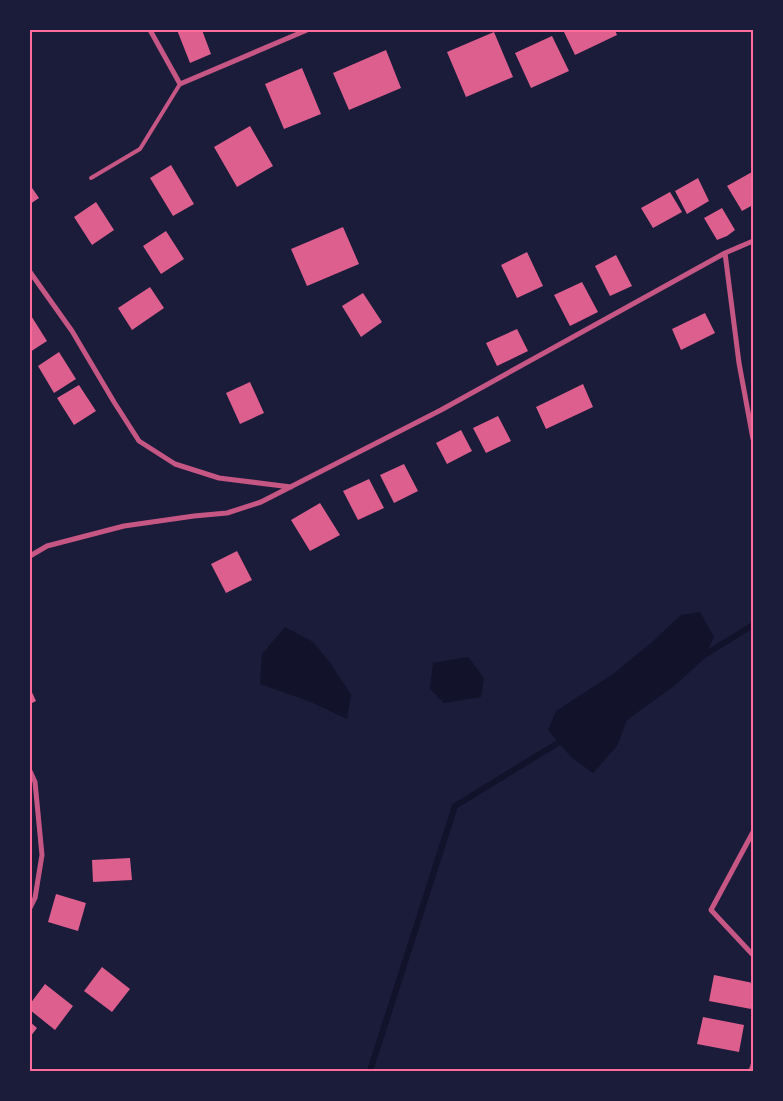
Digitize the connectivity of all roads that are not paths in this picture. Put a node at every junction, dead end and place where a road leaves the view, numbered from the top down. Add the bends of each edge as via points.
1 (150, 30) edge
2 (307, 30) edge
3 (180, 84) junction
4 (91, 178) dead end
5 (753, 241) edge
6 (725, 253) junction
7 (30, 272) edge
8 (753, 439) edge
9 (292, 487) junction
10 (30, 556) edge
11 (30, 771) edge
12 (753, 832) edge
13 (30, 908) edge
14 (753, 956) edge
15 (753, 1065) edge
16 (751, 1071) edge

1 - 3 street
2 - 3 street
3 - 4 lane via 140,149
5 - 6 street
6 - 8 street via 739,363
6 - 9 street via 441,410
7 - 9 street via 72,331 139,441 175,464 219,478
9 - 10 street via 227,514 124,526 47,546
11 - 13 street via 42,855 36,898
12 - 14 street via 711,910
15 - 16 street

